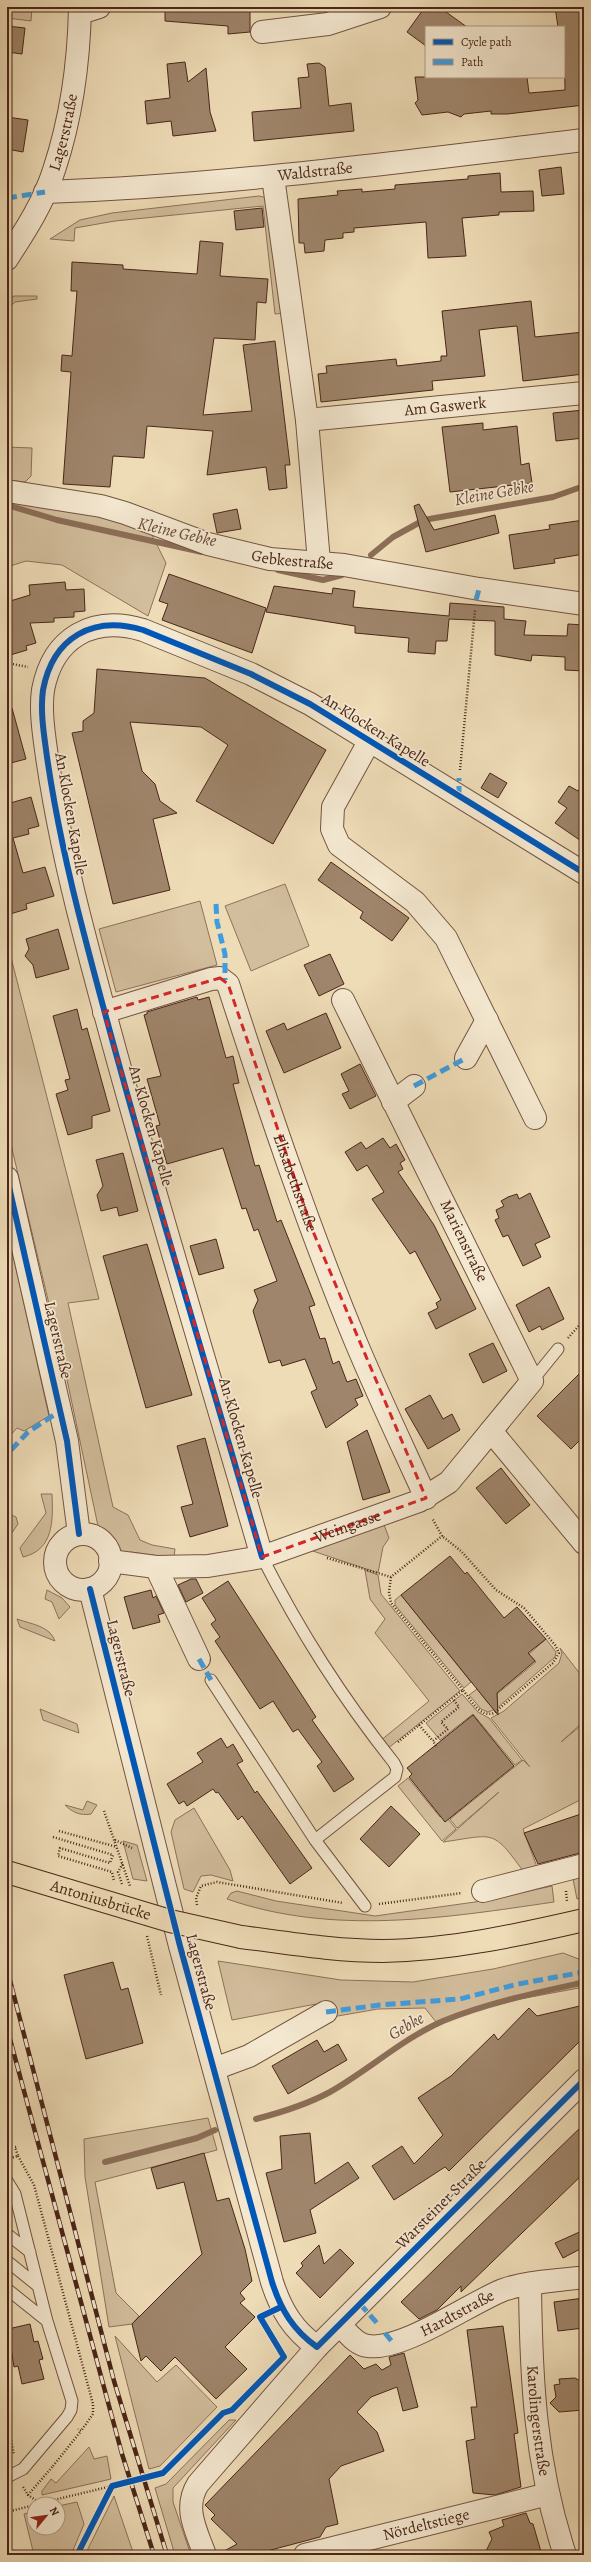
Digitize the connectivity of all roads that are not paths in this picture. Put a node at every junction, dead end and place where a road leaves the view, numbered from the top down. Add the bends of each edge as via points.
1 (380, 7) edge
2 (86, 9) edge
3 (262, 32) dead end
4 (584, 140) edge
5 (273, 176) junction
6 (45, 192) junction
7 (7, 259) edge
8 (584, 392) edge
9 (307, 420) junction
10 (7, 491) edge
11 (319, 562) junction
12 (584, 604) edge
13 (370, 740) junction
14 (584, 873) edge
15 (343, 1000) dead end
16 (104, 1012) junction
17 (487, 1020) junction
18 (466, 1058) dead end
19 (414, 1086) dead end
20 (393, 1102) junction
21 (535, 1118) dead end
22 (7, 1178) edge
23 (558, 1349) road end
24 (532, 1381) junction
25 (491, 1431) junction
26 (426, 1498) junction
27 (79, 1534) junction
28 (584, 1543) edge
29 (262, 1557) junction
30 (110, 1561) junction
31 (156, 1567) junction
32 (90, 1589) junction
33 (199, 1659) dead end
34 (211, 1680) dead end
35 (315, 1840) junction
36 (575, 1868) edge
37 (7, 1872) edge
38 (483, 1891) road end
39 (365, 1906) road end
40 (577, 1922) edge
41 (326, 2012) dead end
42 (214, 2069) junction
43 (584, 2080) edge
44 (7, 2181) edge
45 (7, 2234) edge
46 (30, 2252) junction
47 (7, 2261) edge
48 (584, 2277) edge
49 (530, 2284) junction
50 (38, 2286) junction
51 (7, 2289) edge
52 (47, 2321) junction
53 (340, 2325) junction
54 (317, 2347) junction
55 (7, 2477) edge
56 (548, 2494) junction
57 (205, 2555) edge
58 (305, 2555) edge
59 (565, 2555) edge

1 - 3 street via 328,24
2 - 6 street, Lagerstraße via 59,155
4 - 5 street, Waldstraße
5 - 6 street, Waldstraße via 108,190
5 - 9 street
6 - 7 street, Lagerstraße
8 - 9 street, Am Gaswerk
9 - 11 street
10 - 11 street, Gebkestraße via 109,508 236,552 270,559
11 - 12 street, Gebkestraße
13 - 14 street, An Klocken Kapelle
13 - 16 street, An Klocken Kapelle via 277,686 127,625 108,624 84,631 64,645 48,671 43,689 44,736 57,826
13 - 17 street, An Klocken Kapelle via 333,808 332,829 339,845 415,902 446,938
15 - 20 street, Marienstraße
16 - 26 street, Elisabethstraße via 211,978 220,978 228,984 312,1229 355,1340
16 - 29 street, An Klocken Kapelle
17 - 18 street
17 - 21 street, An Klocken Kapelle
19 - 20 street
20 - 24 street, Marienstraße
22 - 27 street, Lagerstraße via 65,1433
23 - 24 lane
24 - 25 street, Weingasse
25 - 26 street, Weingasse via 450,1482
25 - 28 street
26 - 29 street, Weingasse
27 - 30 street via 98,1539 109,1552
27 - 32 street via 64,1541 58,1548 55,1567 62,1581 69,1586
29 - 31 street, Weingasse via 208,1566
29 - 35 lane via 313,1652 397,1769 395,1777
30 - 31 street, Weingasse
30 - 32 street via 106,1577
31 - 33 street
32 - 42 street, Lagerstraße
34 - 35 lane
35 - 39 lane
36 - 38 street
37 - 40 main road, Antoniusbrücke, bridge via 170,1921 241,1937 338,1949 384,1951 502,1938
41 - 42 street via 249,2056
42 - 54 street, Lagerstraße via 277,2298 286,2317 298,2332
43 - 53 street, Warsteiner Straße
44 - 46 lane via 15,2194
45 - 46 lane
46 - 50 lane
47 - 50 lane
48 - 49 street, Hardtstraße
49 - 53 street, Hardtstraße via 492,2295 412,2336 380,2346 367,2346 356,2341
49 - 56 street, Karolingerstraße via 533,2398
50 - 52 lane
51 - 52 lane
52 - 55 lane via 69,2391 71,2410 23,2469
53 - 54 street, Warsteiner Straße
54 - 57 street, Warsteiner Straße via 198,2484 191,2496 190,2506
56 - 58 street, Nördeltstiege
56 - 59 street, Karolingerstraße

